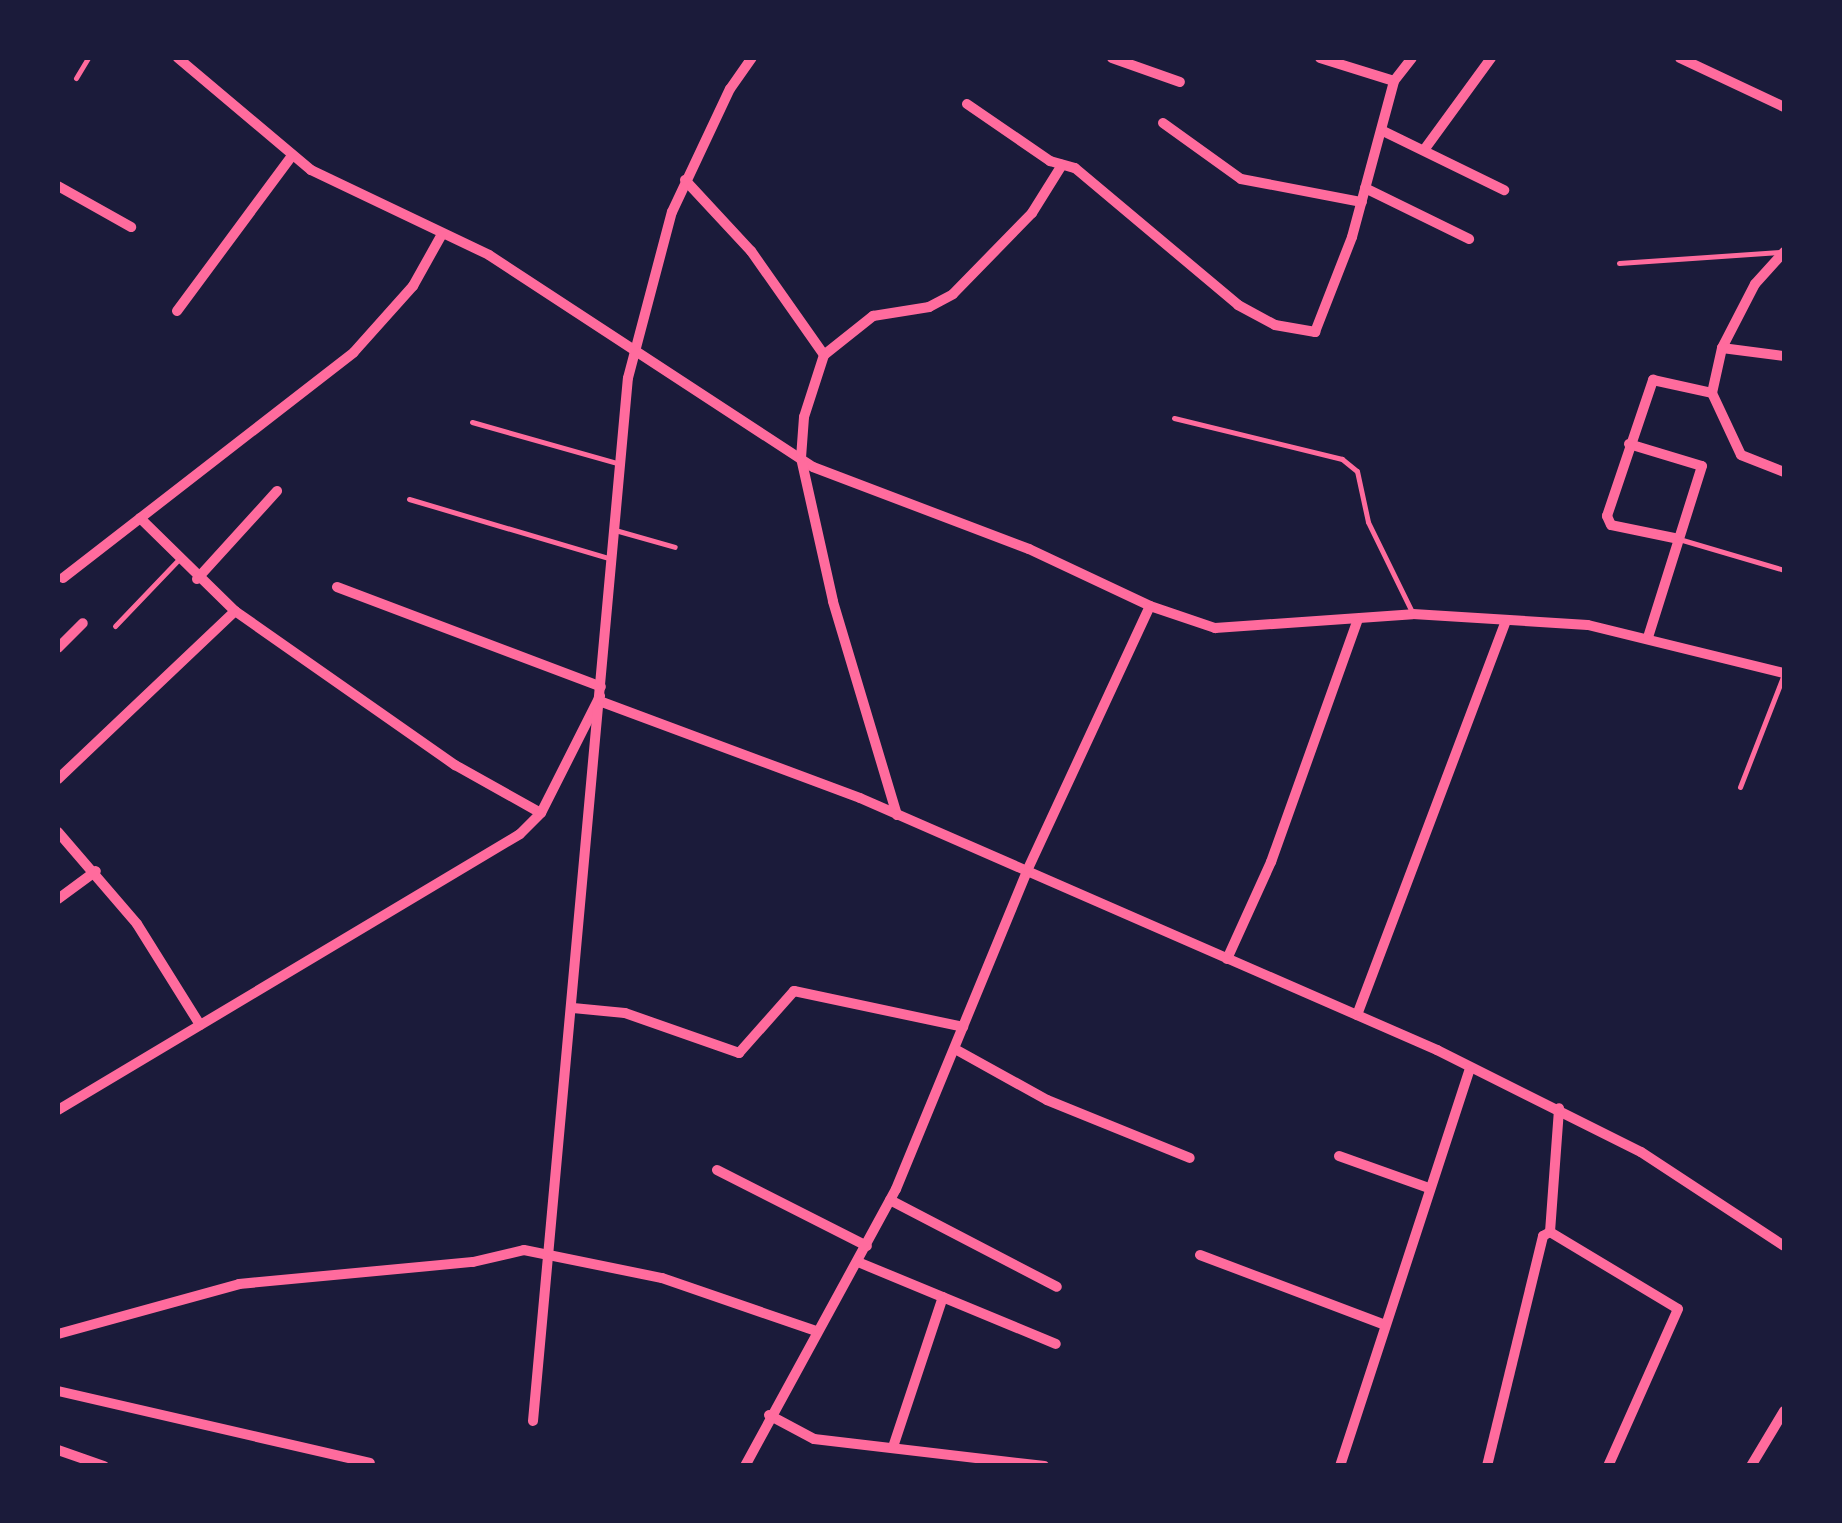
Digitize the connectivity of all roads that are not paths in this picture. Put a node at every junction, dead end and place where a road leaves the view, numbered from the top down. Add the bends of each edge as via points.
1 (88, 58) edge
2 (178, 58) edge
3 (752, 58) edge
4 (1112, 58) edge
5 (1320, 58) edge
6 (1412, 58) edge
7 (1491, 58) edge
8 (1680, 58) edge
9 (76, 78) dead end
10 (1394, 81) junction
11 (1180, 82) dead end
12 (967, 104) dead end
13 (1784, 107) edge
14 (1163, 123) dead end
15 (1383, 130) junction
16 (1424, 150) junction
17 (291, 156) junction
18 (1062, 165) junction
19 (685, 180) junction
20 (58, 186) edge
21 (1365, 188) junction
22 (1504, 190) dead end
23 (1362, 202) junction
24 (131, 228) dead end
25 (441, 236) junction
26 (1469, 240) dead end
27 (1784, 250) edge
28 (1620, 264) dead end
29 (177, 311) dead end
30 (1722, 348) junction
31 (634, 350) junction
32 (824, 355) junction
33 (1784, 356) edge
34 (1712, 392) junction
35 (1174, 418) dead end
36 (472, 422) dead end
37 (1630, 444) junction
38 (801, 458) junction
39 (618, 462) junction
40 (1784, 472) edge
41 (277, 491) dead end
42 (408, 499) dead end
43 (140, 518) junction
44 (613, 529) junction
45 (1679, 538) junction
46 (675, 547) dead end
47 (178, 560) junction
48 (611, 560) junction
49 (1784, 570) edge
50 (63, 578) dead end
51 (197, 579) junction
52 (337, 587) dead end
53 (1150, 606) junction
54 (235, 611) junction
55 (1413, 614) junction
56 (1358, 618) junction
57 (1505, 622) junction
58 (82, 623) dead end
59 (115, 626) dead end
60 (1648, 637) junction
61 (58, 648) edge
62 (1784, 673) edge
63 (601, 694) junction
64 (58, 778) edge
65 (1740, 787) dead end
66 (541, 813) junction
67 (897, 814) junction
68 (58, 832) edge
69 (96, 871) junction
70 (1026, 873) junction
71 (58, 899) edge
72 (1227, 960) junction
73 (572, 1008) junction
74 (1357, 1015) junction
75 (200, 1025) junction
76 (963, 1027) junction
77 (954, 1048) junction
78 (1470, 1069) junction
79 (1558, 1108) junction
80 (58, 1110) edge
81 (1339, 1156) dead end
82 (1190, 1158) dead end
83 (716, 1170) dead end
84 (1429, 1188) junction
85 (890, 1200) junction
86 (1550, 1232) junction
87 (867, 1246) junction
88 (1784, 1246) edge
89 (550, 1250) junction
90 (1200, 1255) dead end
91 (858, 1262) junction
92 (1057, 1288) dead end
93 (942, 1297) junction
94 (1385, 1325) junction
95 (816, 1331) junction
96 (58, 1334) edge
97 (1056, 1344) dead end
98 (58, 1391) edge
99 (1784, 1411) edge
100 (769, 1415) junction
101 (533, 1421) dead end
102 (892, 1447) junction
103 (58, 1450) edge
104 (370, 1463) edge
105 (104, 1466) edge
106 (745, 1466) edge
107 (1044, 1466) edge
108 (1340, 1466) edge
109 (1487, 1466) edge
110 (1608, 1466) edge
111 (1750, 1466) edge

1 - 9 lane
2 - 17 street
3 - 19 street
4 - 11 street
5 - 10 street
6 - 10 street
7 - 16 street
8 - 13 street
10 - 15 street
12 - 18 street
14 - 23 street via 1241,179
15 - 16 street
15 - 21 street
16 - 22 street
17 - 25 street
17 - 29 street
18 - 23 street via 1101,188 1238,305 1298,332 1315,332 1320,325
18 - 32 street via 1032,213 953,294 929,307 873,316
19 - 31 street
19 - 32 street via 751,251
20 - 24 street
21 - 23 street
21 - 26 street
25 - 31 street via 489,255
25 - 43 street via 412,286 354,352
27 - 28 lane
27 - 30 street via 1754,284
30 - 33 street
30 - 34 street
31 - 38 street
31 - 39 street
32 - 38 street via 804,417
34 - 37 street via 1653,380
34 - 40 street via 1742,455
35 - 55 lane via 1342,459 1357,471 1368,522
36 - 39 lane
37 - 45 street via 1702,466
37 - 45 street via 1606,522
38 - 53 street via 838,480 913,502
38 - 67 street via 833,601
39 - 44 street
41 - 51 street
42 - 48 lane
43 - 47 street
43 - 50 street
44 - 46 lane
44 - 48 street
45 - 49 lane
45 - 60 street
47 - 51 street
47 - 59 lane
48 - 63 street
51 - 54 street
52 - 63 street
53 - 56 street via 1215,628
53 - 70 street
54 - 64 street
54 - 66 street via 456,765
55 - 56 street
55 - 57 street
56 - 72 street via 1271,862
57 - 60 street via 1588,624
57 - 74 street
58 - 61 street
60 - 62 street
62 - 65 lane
63 - 66 street
63 - 67 street
63 - 73 street
66 - 75 street via 498,849
67 - 70 street
68 - 69 street
69 - 71 street
69 - 75 street
70 - 72 street
70 - 76 street
72 - 74 street
73 - 76 street via 625,1013 739,1052 794,991
73 - 89 street
74 - 78 street
75 - 80 street
76 - 77 street
77 - 82 street via 1047,1100
77 - 85 street
78 - 79 street
78 - 84 street
79 - 86 street
79 - 88 street via 1641,1152
81 - 84 street
83 - 87 street
84 - 94 street
85 - 87 street
85 - 92 street
86 - 109 street via 1543,1236
86 - 110 street via 1678,1309
87 - 91 street
89 - 95 street via 662,1278
89 - 96 street via 239,1284
89 - 101 street
90 - 94 street
91 - 93 street
91 - 95 street
93 - 97 street
93 - 102 street
94 - 108 street
95 - 100 street
98 - 104 street
99 - 111 street
100 - 102 street via 814,1439
100 - 106 street
102 - 107 street
103 - 105 street

